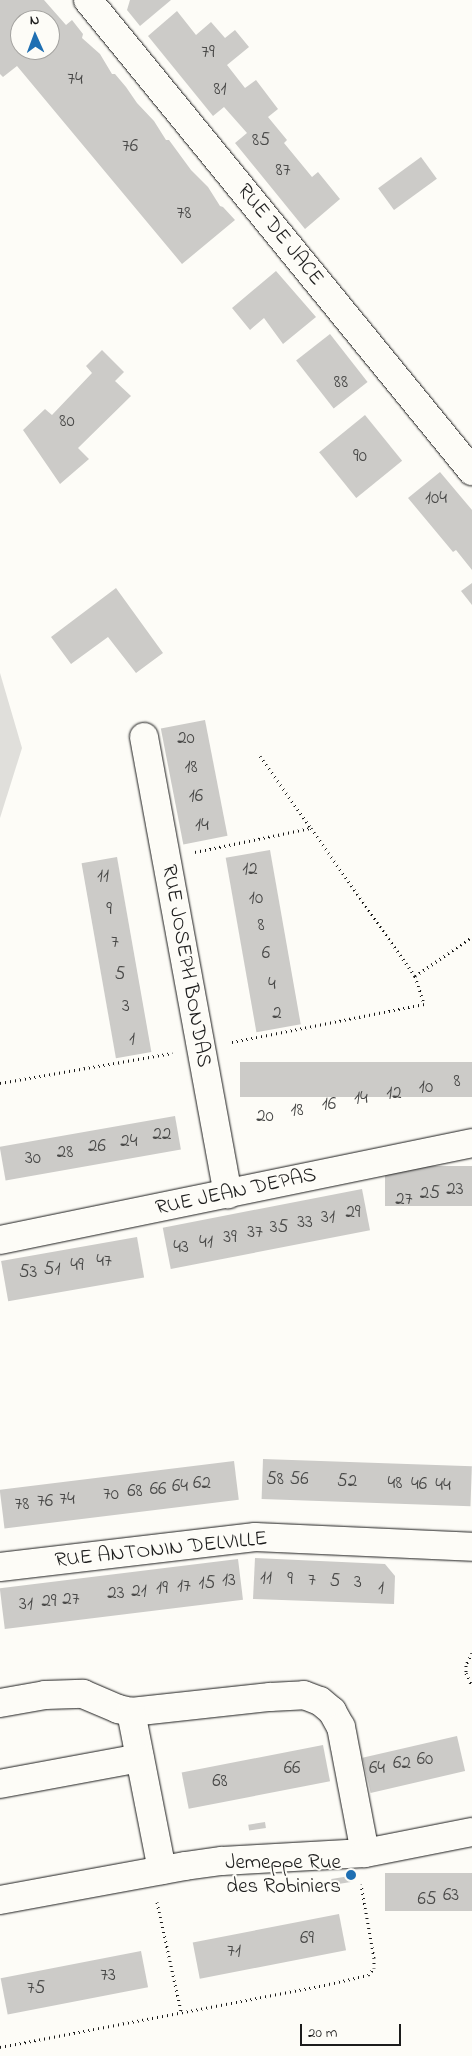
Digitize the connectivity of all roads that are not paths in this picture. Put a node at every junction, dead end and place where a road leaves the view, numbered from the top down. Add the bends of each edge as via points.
1 (88, 0) edge
2 (472, 471) edge
3 (144, 737) dead end
4 (472, 1142) edge
5 (228, 1194) junction
6 (0, 1240) edge
7 (472, 1547) edge
8 (0, 1567) edge
9 (0, 1703) edge
10 (131, 1712) junction
11 (140, 1758) junction
12 (0, 1784) edge
13 (472, 1832) edge
14 (360, 1853) junction
15 (156, 1871) junction
16 (0, 1900) edge

1 - 2 street, RUE DE JACE
3 - 5 street, RUE JOSEPH BONDAS
4 - 5 street, RUE JEAN DEPAS
5 - 6 street, RUE JEAN DEPAS
7 - 8 street, RUE ANTONIN DELVILLE via 255,1537
9 - 10 street via 45,1695 83,1694
10 - 11 street
10 - 14 street via 270,1697 304,1695 320,1700 332,1711 341,1727
11 - 12 street
11 - 15 street
13 - 14 street
14 - 15 street via 222,1861
15 - 16 street

